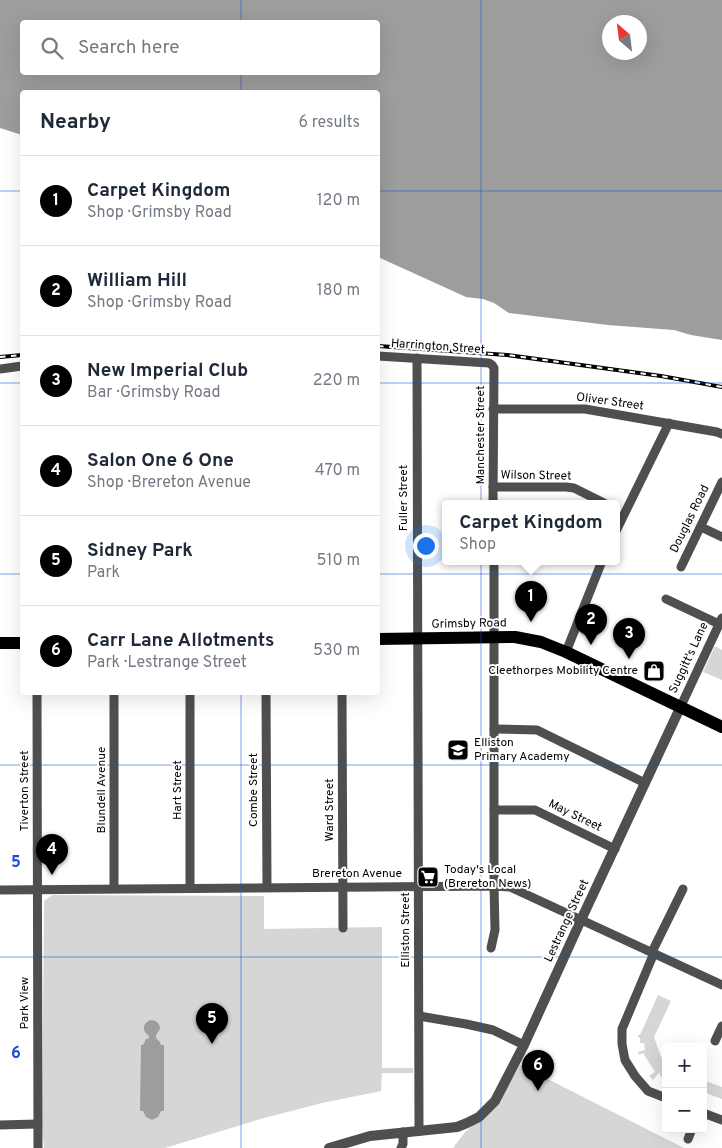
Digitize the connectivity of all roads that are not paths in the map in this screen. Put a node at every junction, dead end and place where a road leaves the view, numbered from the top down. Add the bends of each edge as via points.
1 (380, 356) edge
2 (417, 358) junction
3 (20, 366) edge
4 (494, 368) joint
5 (0, 369) edge
6 (493, 409) junction
7 (669, 423) junction
8 (722, 434) edge
9 (722, 482) edge
10 (493, 487) junction
11 (493, 500) edge
12 (598, 500) edge
13 (620, 511) edge
14 (701, 527) junction
15 (722, 537) edge
16 (494, 565) edge
17 (600, 565) edge
18 (681, 567) dead end
19 (666, 599) dead end
20 (720, 621) edge
21 (494, 637) junction
22 (380, 639) edge
23 (417, 639) junction
24 (0, 643) edge
25 (20, 643) edge
26 (566, 652) junction
27 (37, 695) edge
28 (114, 695) edge
29 (190, 695) edge
30 (266, 695) edge
31 (342, 695) edge
32 (680, 708) junction
33 (722, 728) edge
34 (494, 729) junction
35 (645, 783) junction
36 (494, 810) junction
37 (615, 849) junction
38 (343, 886) junction
39 (418, 886) junction
40 (494, 886) junction
41 (190, 887) junction
42 (267, 887) junction
43 (114, 888) junction
44 (38, 889) junction
45 (683, 889) dead end
46 (0, 890) edge
47 (581, 920) junction
48 (343, 928) dead end
49 (492, 948) dead end
50 (653, 952) junction
51 (722, 985) edge
52 (419, 1016) junction
53 (722, 1026) edge
54 (715, 1041) dead end
55 (524, 1045) junction
56 (662, 1096) edge
57 (707, 1114) edge
58 (722, 1120) edge
59 (37, 1124) junction
60 (0, 1125) edge
61 (419, 1131) junction
62 (403, 1132) junction
63 (690, 1133) edge
64 (688, 1139) dead end
65 (38, 1148) edge
66 (329, 1148) edge
67 (401, 1148) edge

1 - 2 street, Harrington Street
2 - 4 street, Harrington Street via 489,363
2 - 23 street, Fuller Street
3 - 5 street
4 - 6 street, Manchester Street
6 - 7 street, Oliver Street via 585,408
6 - 10 street, Manchester Street
7 - 8 street, Oliver Street
7 - 13 street
9 - 14 street, Douglas Road
10 - 11 street, Manchester Street
10 - 12 street, Wilson Street via 566,487
14 - 15 street
14 - 18 street, Douglas Road
16 - 21 street
17 - 26 street
19 - 20 street
20 - 32 street, Suggitt's Lane
21 - 23 main road, Grimsby Road
21 - 26 main road, Grimsby Road via 541,642
21 - 34 street
22 - 23 main road, Grimsby Road
23 - 39 street, Elliston Street
24 - 25 main road
26 - 32 main road, Grimsby Road
27 - 44 street, Tiverton Street
28 - 43 street, Blundell Avenue
29 - 41 street, Hart Street
30 - 42 street, Combe Street
31 - 38 street, Ward Street
32 - 33 main road, Grimsby Road
32 - 35 street, Lestrange Street
34 - 35 street via 537,730
34 - 36 street
35 - 37 street, Lestrange Street
36 - 37 street, May Street via 536,810
36 - 40 street
37 - 47 street, Lestrange Street
38 - 39 street, Brereton Avenue
38 - 42 street, Brereton Avenue
38 - 48 street, Ward Street
39 - 40 street, Brereton Avenue
39 - 52 street, Elliston Street
40 - 47 street, Brereton Avenue via 510,887
40 - 49 street
41 - 42 street, Brereton Avenue
41 - 43 street, Brereton Avenue
43 - 44 street, Brereton Avenue
44 - 46 street, Brereton Avenue
44 - 59 street, Park View
45 - 50 street
47 - 50 street, Brereton Avenue
47 - 55 street, Lestrange Street
50 - 51 street, Brereton Avenue
50 - 56 street via 622,1029 622,1044 625,1060 635,1076 648,1090
52 - 55 street via 492,1030
52 - 61 street, Elliston Street
53 - 54 street
55 - 61 street, Lestrange Street via 495,1101 479,1117 457,1127
57 - 58 street
59 - 60 street
59 - 65 street, Park View
61 - 62 street, Lestrange Street
62 - 66 street, Lestrange Street via 370,1136
62 - 67 street
63 - 64 street

